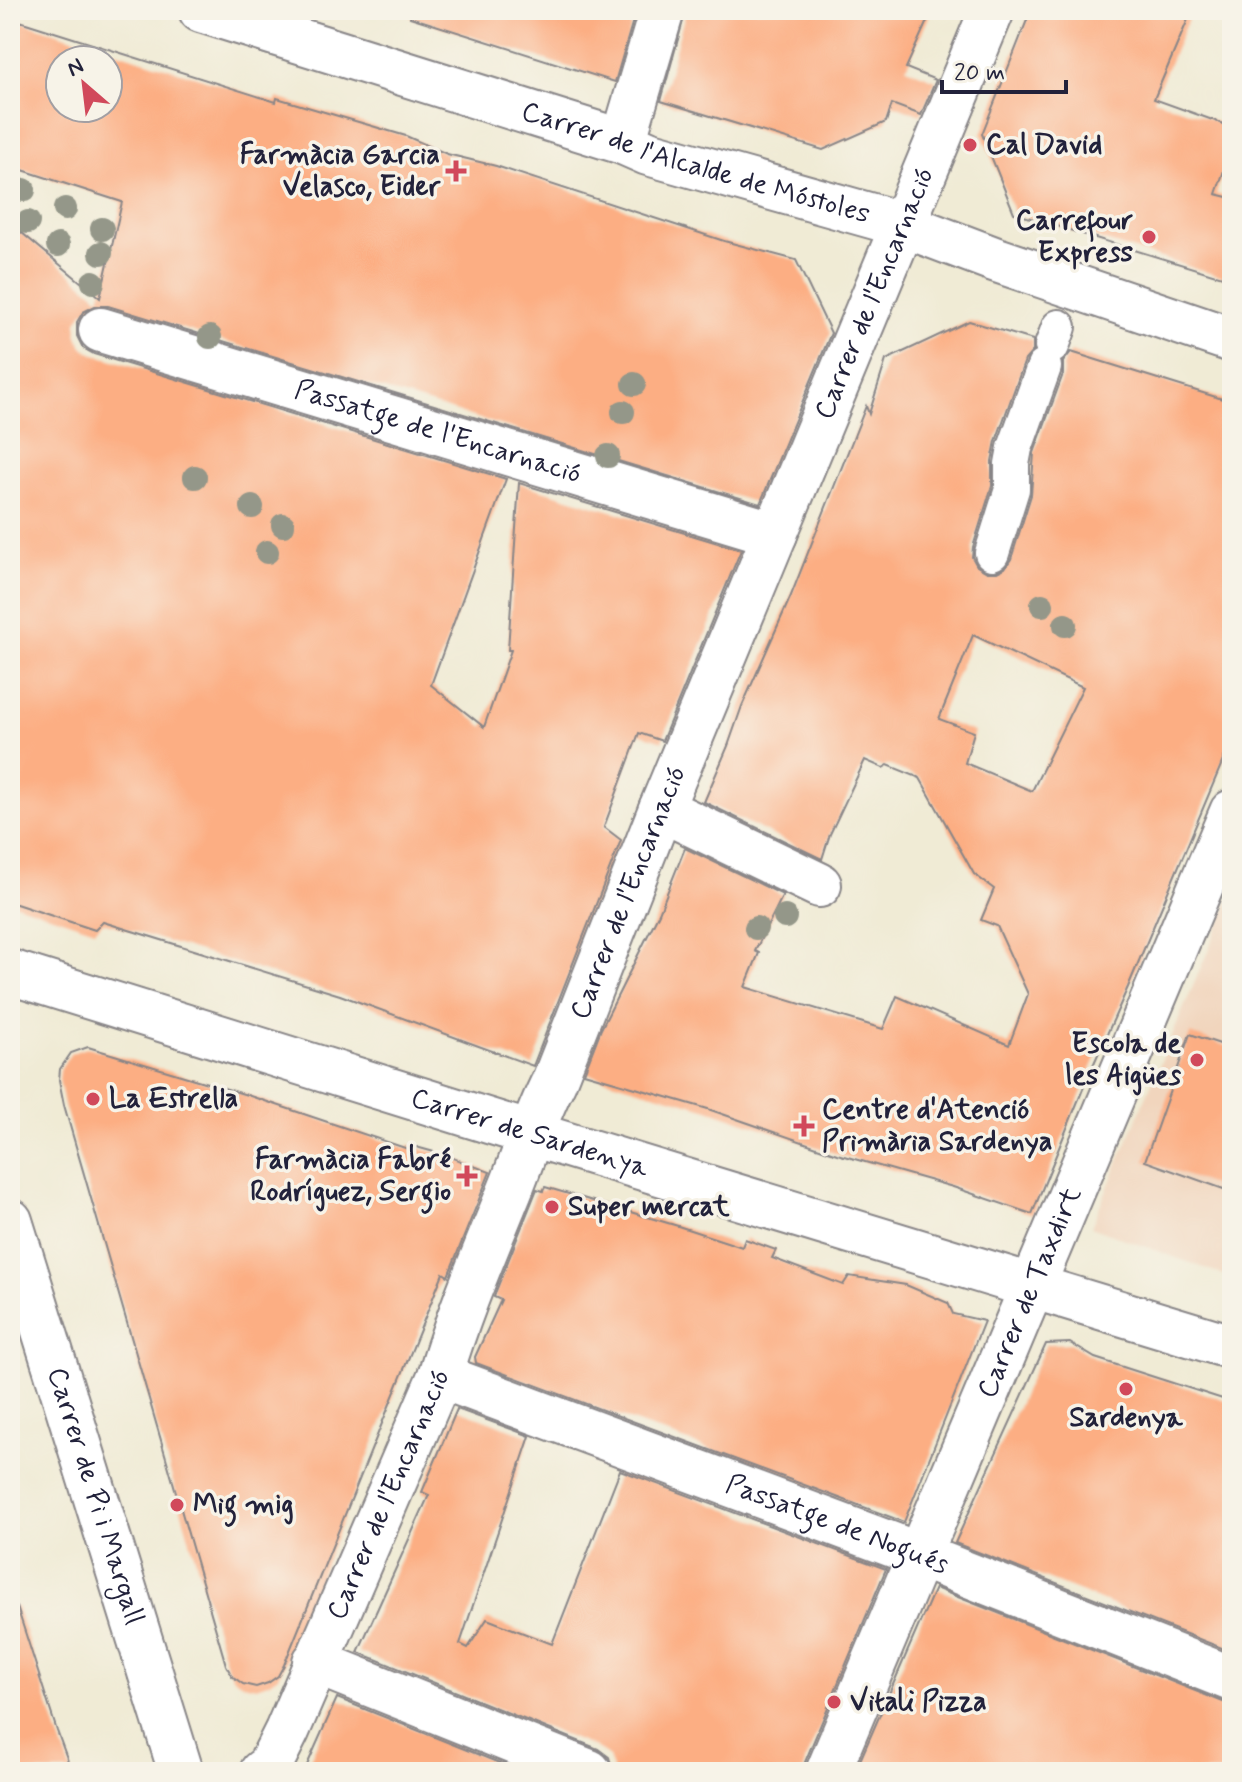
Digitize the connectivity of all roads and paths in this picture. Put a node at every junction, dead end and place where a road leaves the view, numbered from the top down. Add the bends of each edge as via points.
1 (201, 10) edge
2 (662, 10) edge
3 (992, 10) edge
4 (623, 142) junction
5 (904, 225) junction
6 (101, 330) dead end
7 (1232, 340) edge
8 (1052, 347) dead end
9 (775, 534) junction
10 (992, 553) dead end
11 (661, 809) junction
12 (1232, 812) edge
13 (819, 885) dead end
14 (10, 972) edge
15 (531, 1134) junction
16 (10, 1221) edge
17 (1033, 1286) junction
18 (1232, 1347) edge
19 (440, 1376) junction
20 (919, 1556) junction
21 (315, 1662) junction
22 (1232, 1679) edge
23 (181, 1772) edge
24 (262, 1772) edge
25 (589, 1772) edge
26 (828, 1772) edge

1 - 4 street, Carrer de l'Alcalde de Móstoles
2 - 4 street
3 - 5 street, Carrer de l'Encarnació
4 - 5 street, Carrer de l'Alcalde de Móstoles
5 - 7 street, Carrer de l'Alcalde de Móstoles
5 - 9 street, Carrer de l'Encarnació
6 - 9 street, Passatge de l'Encarnació
8 - 10 street via 1015,448 1012,489
9 - 11 street, Carrer de l'Encarnació
11 - 13 street
11 - 15 street, Carrer de l'Encarnació
12 - 17 street, Carrer de Taxdirt
14 - 15 street, Carrer de Sardenya
15 - 17 street, Carrer de Sardenya
15 - 19 street, Carrer de l'Encarnació
16 - 23 street, Carrer de Pi i Margall
17 - 18 street, Carrer de Sardenya
17 - 20 street, Carrer de Taxdirt
19 - 20 street, Passatge de Nogués
19 - 21 street, Carrer de l'Encarnació
20 - 22 street, Passatge de Nogués
20 - 26 street, Carrer de Taxdirt
21 - 24 street, Carrer de l'Encarnació via 287,1731
21 - 25 street

